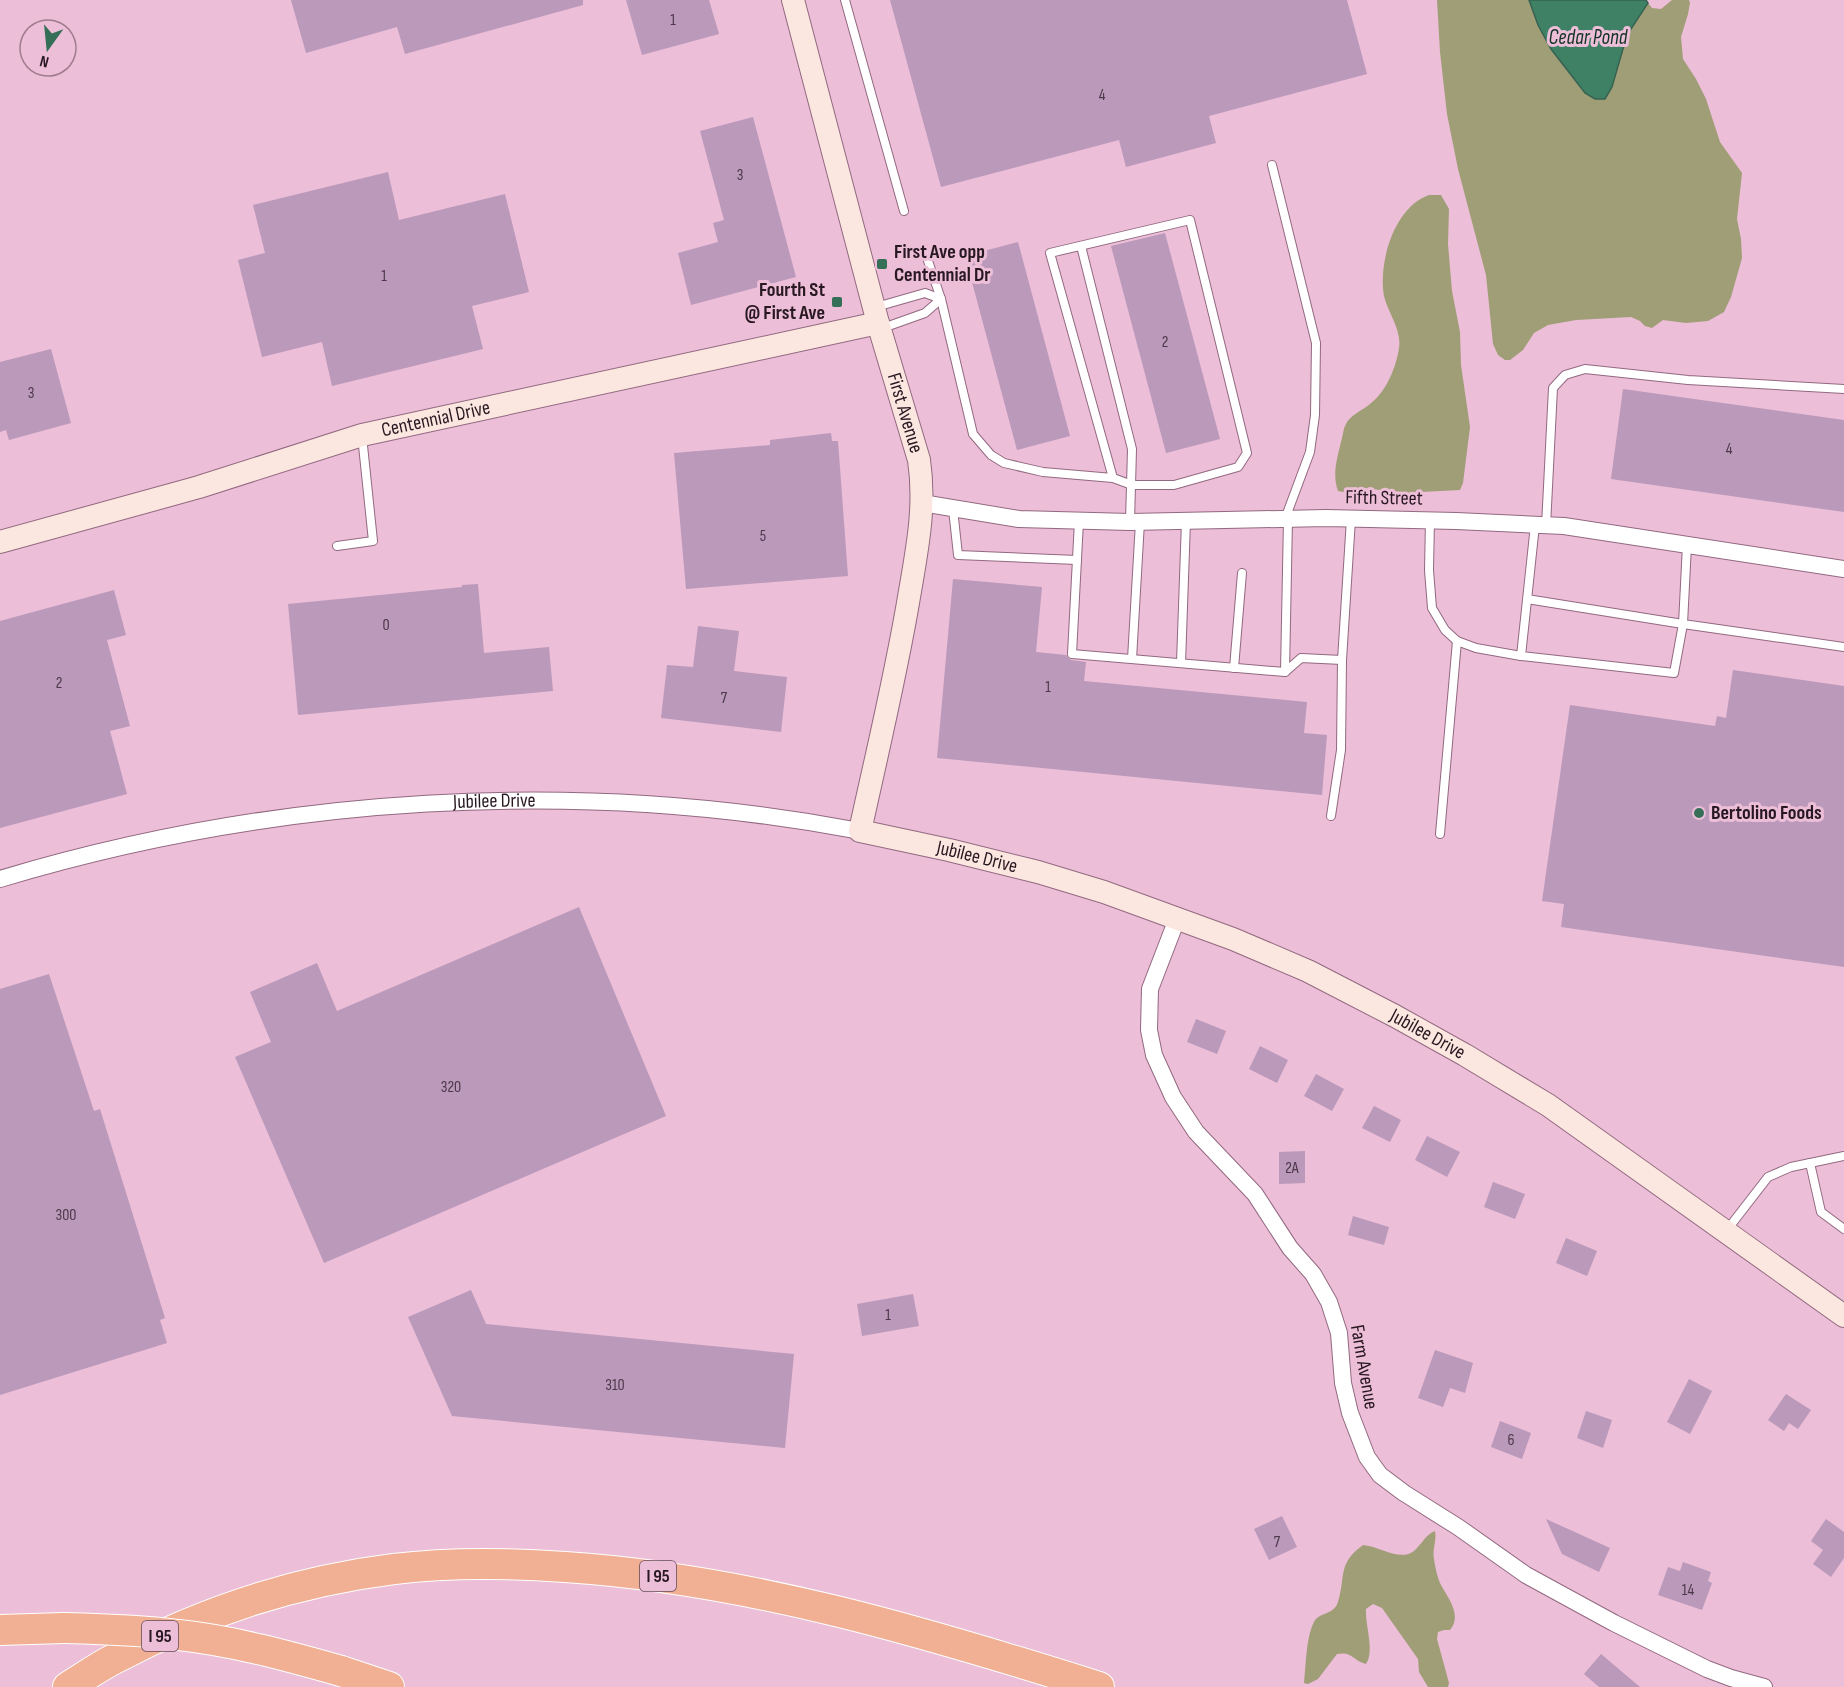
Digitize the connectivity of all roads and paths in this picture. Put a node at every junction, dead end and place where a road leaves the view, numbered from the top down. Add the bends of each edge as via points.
1 (793, 0) edge
2 (845, 0) edge
3 (1272, 165) dead end
4 (904, 211) dead end
5 (1081, 246) junction
6 (924, 249) dead end
7 (941, 299) junction
8 (878, 320) junction
9 (1844, 389) edge
10 (362, 435) junction
11 (1113, 478) junction
12 (1132, 485) junction
13 (922, 503) junction
14 (953, 508) junction
15 (1287, 519) junction
16 (1351, 519) junction
17 (1430, 520) junction
18 (1079, 521) junction
19 (1186, 521) junction
20 (1135, 522) junction
21 (1540, 525) junction
22 (0, 542) edge
23 (1687, 545) junction
24 (337, 546) dead end
25 (1077, 560) junction
26 (1844, 569) edge
27 (1242, 573) dead end
28 (1527, 599) junction
29 (1683, 624) junction
30 (1457, 641) junction
31 (1844, 647) edge
32 (1521, 656) junction
33 (1132, 659) junction
34 (1342, 660) junction
35 (1181, 663) junction
36 (1234, 668) junction
37 (1286, 672) junction
38 (1331, 816) dead end
39 (860, 831) junction
40 (1440, 834) dead end
41 (0, 879) edge
42 (1177, 919) junction
43 (1844, 1156) edge
44 (1810, 1163) junction
45 (1844, 1229) edge
46 (1726, 1232) junction
47 (1844, 1316) edge
48 (0, 1630) edge
49 (68, 1687) edge
50 (389, 1687) edge
51 (1099, 1687) edge
52 (1764, 1687) edge

1 - 8 street, First Avenue
2 - 4 lane
3 - 15 lane via 1316,344 1310,452
5 - 11 lane via 1050,253
5 - 12 lane via 1132,449
5 - 12 lane via 1190,220 1247,453 1238,468 1174,485
6 - 7 lane
7 - 8 lane via 925,314
7 - 8 lane via 925,293
7 - 11 lane via 974,434 991,455 1004,463 1043,472
8 - 10 street, Centennial Drive
8 - 13 street, First Avenue via 919,460
9 - 21 lane via 1688,380 1585,369 1565,375 1553,388
10 - 22 street, Centennial Drive via 199,487
10 - 24 lane via 373,541
11 - 12 lane
12 - 20 lane
13 - 14 street, Fifth Street
13 - 39 street, First Avenue via 903,634
14 - 18 street, Fifth Street via 1019,519
14 - 25 lane via 958,555
15 - 16 street, Fifth Street
15 - 19 street, Fifth Street
15 - 37 lane
16 - 17 street, Fifth Street
16 - 34 lane
17 - 21 street, Fifth Street
17 - 30 lane via 1432,608 1444,630
18 - 20 street, Fifth Street
18 - 25 lane
19 - 20 street, Fifth Street
19 - 35 lane
20 - 33 lane
21 - 23 street, Fifth Street
21 - 28 lane
23 - 26 street, Fifth Street
23 - 29 lane
25 - 33 lane via 1072,654
27 - 36 lane
28 - 29 lane
28 - 32 lane
29 - 31 lane
29 - 32 lane via 1674,673
30 - 32 lane
30 - 40 lane
33 - 35 lane
34 - 37 lane via 1301,658
34 - 38 lane via 1341,750
35 - 36 lane
36 - 37 lane
39 - 41 street, Jubilee Drive via 702,809 620,803 541,801 386,806 171,836
39 - 42 street, Jubilee Drive via 1038,872
42 - 46 street, Jubilee Drive via 1308,972 1465,1055 1548,1105
42 - 52 street, Farm Avenue via 1150,989 1149,1030 1154,1055 1173,1097 1196,1132 1255,1194 1329,1302 1350,1413 1366,1457 1380,1475 1404,1493 1526,1575 1707,1669
43 - 44 lane
44 - 45 lane via 1821,1212
44 - 46 lane via 1767,1177
46 - 47 street, Jubilee Drive
48 - 50 highway, bridge via 64,1628 181,1635 281,1654
49 - 51 highway, I 95 via 165,1634 250,1601 393,1569 535,1564 684,1580 754,1593 894,1626

